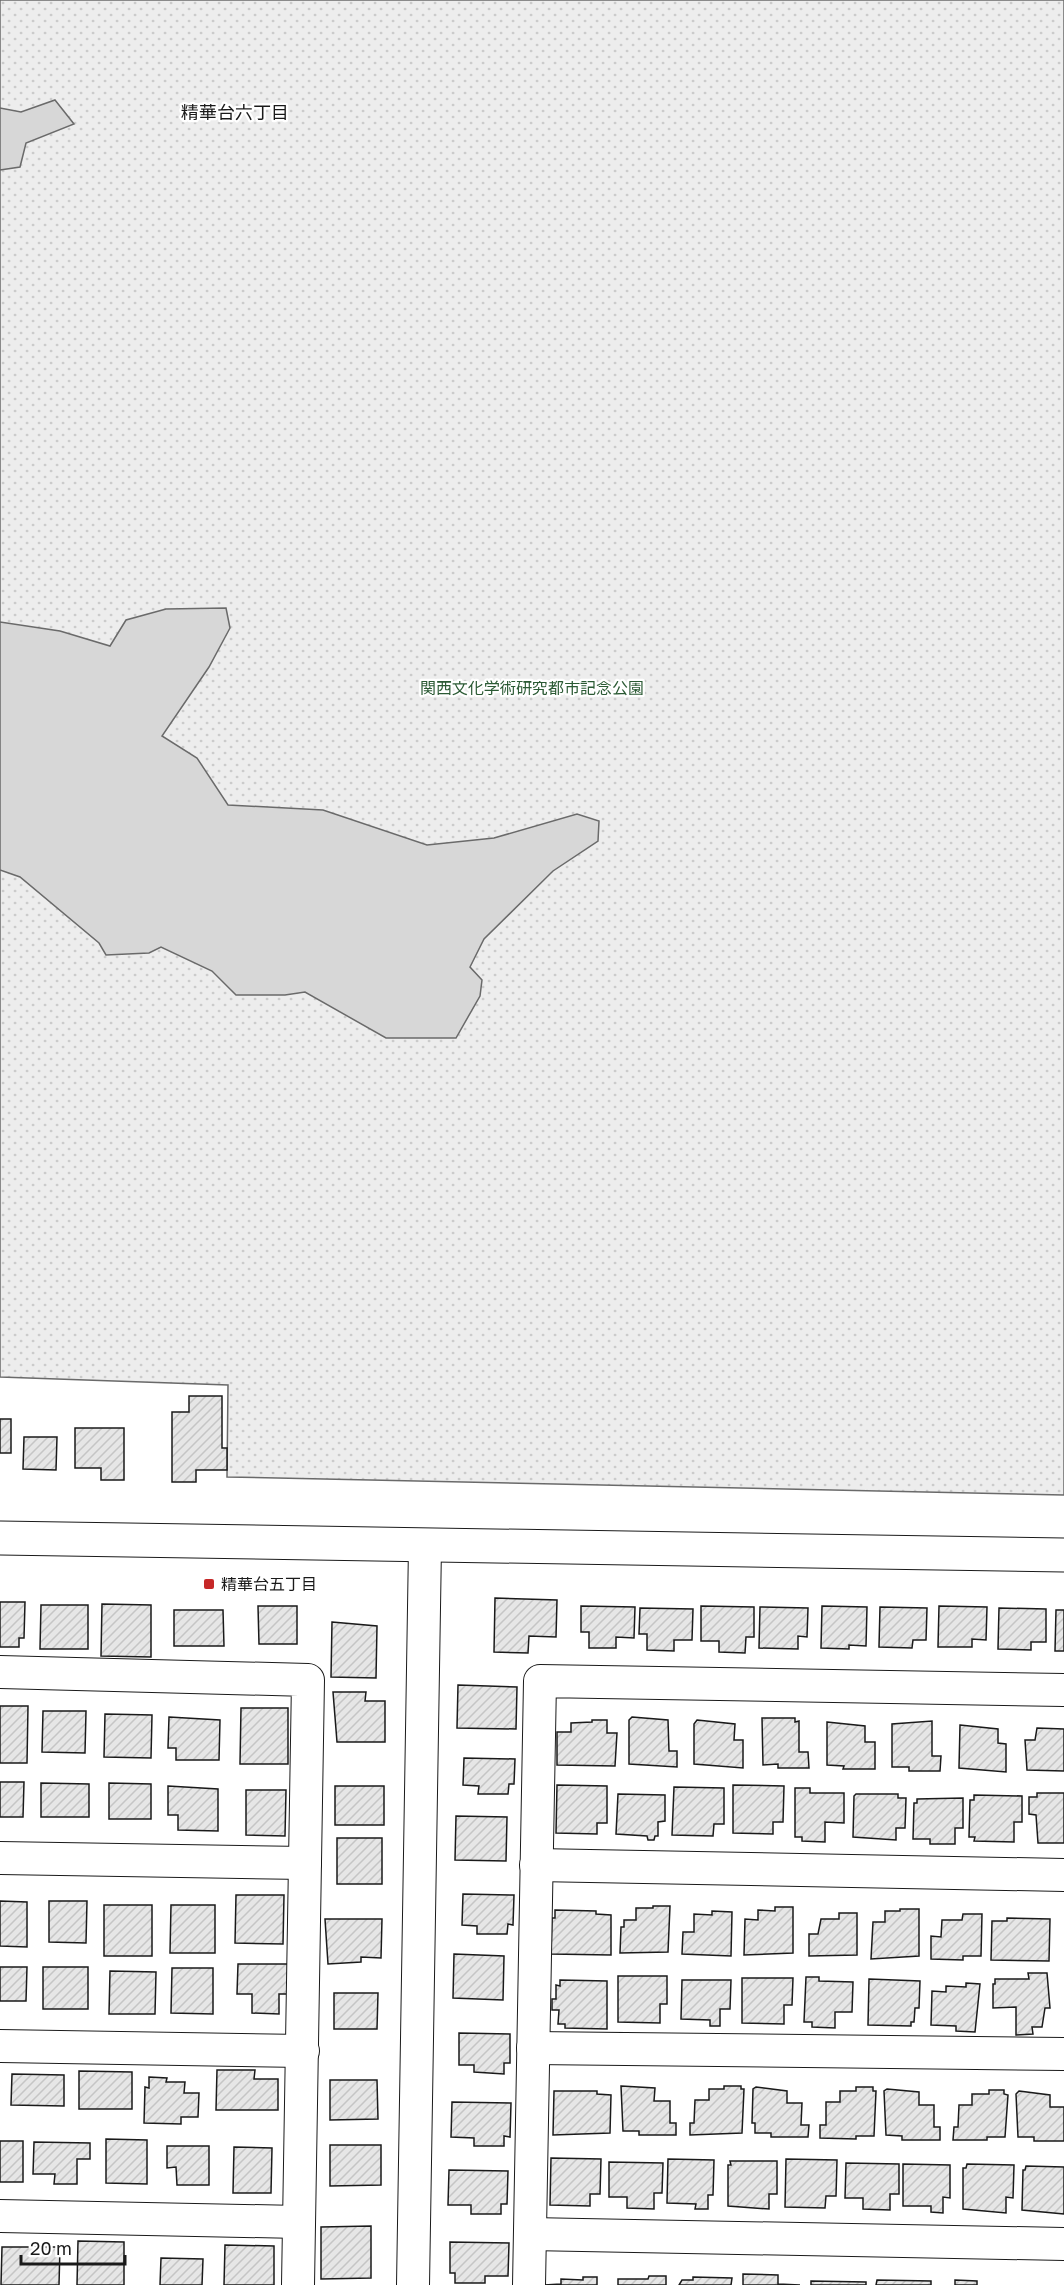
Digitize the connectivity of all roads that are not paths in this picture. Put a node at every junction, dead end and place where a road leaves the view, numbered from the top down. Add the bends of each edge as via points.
1 (0, 1538) edge
2 (424, 1546) junction
3 (1064, 1555) edge
4 (0, 1672) edge
5 (1064, 1690) edge
6 (0, 1858) edge
7 (305, 1863) junction
8 (536, 1865) junction
9 (1064, 1875) edge
10 (0, 2046) edge
11 (533, 2048) junction
12 (303, 2051) junction
13 (1064, 2055) edge
14 (0, 2216) edge
15 (299, 2222) junction
16 (530, 2234) junction
17 (1064, 2244) edge
18 (298, 2285) edge
19 (413, 2285) edge
20 (529, 2285) edge

1 - 2 street
2 - 3 street
2 - 19 street
4 - 7 street via 308,1680
5 - 8 street via 540,1681
6 - 7 street
7 - 12 street
8 - 9 street
8 - 11 street
10 - 12 street
11 - 13 street
11 - 16 street
12 - 15 street
14 - 15 street
15 - 18 street
16 - 17 street
16 - 20 street

